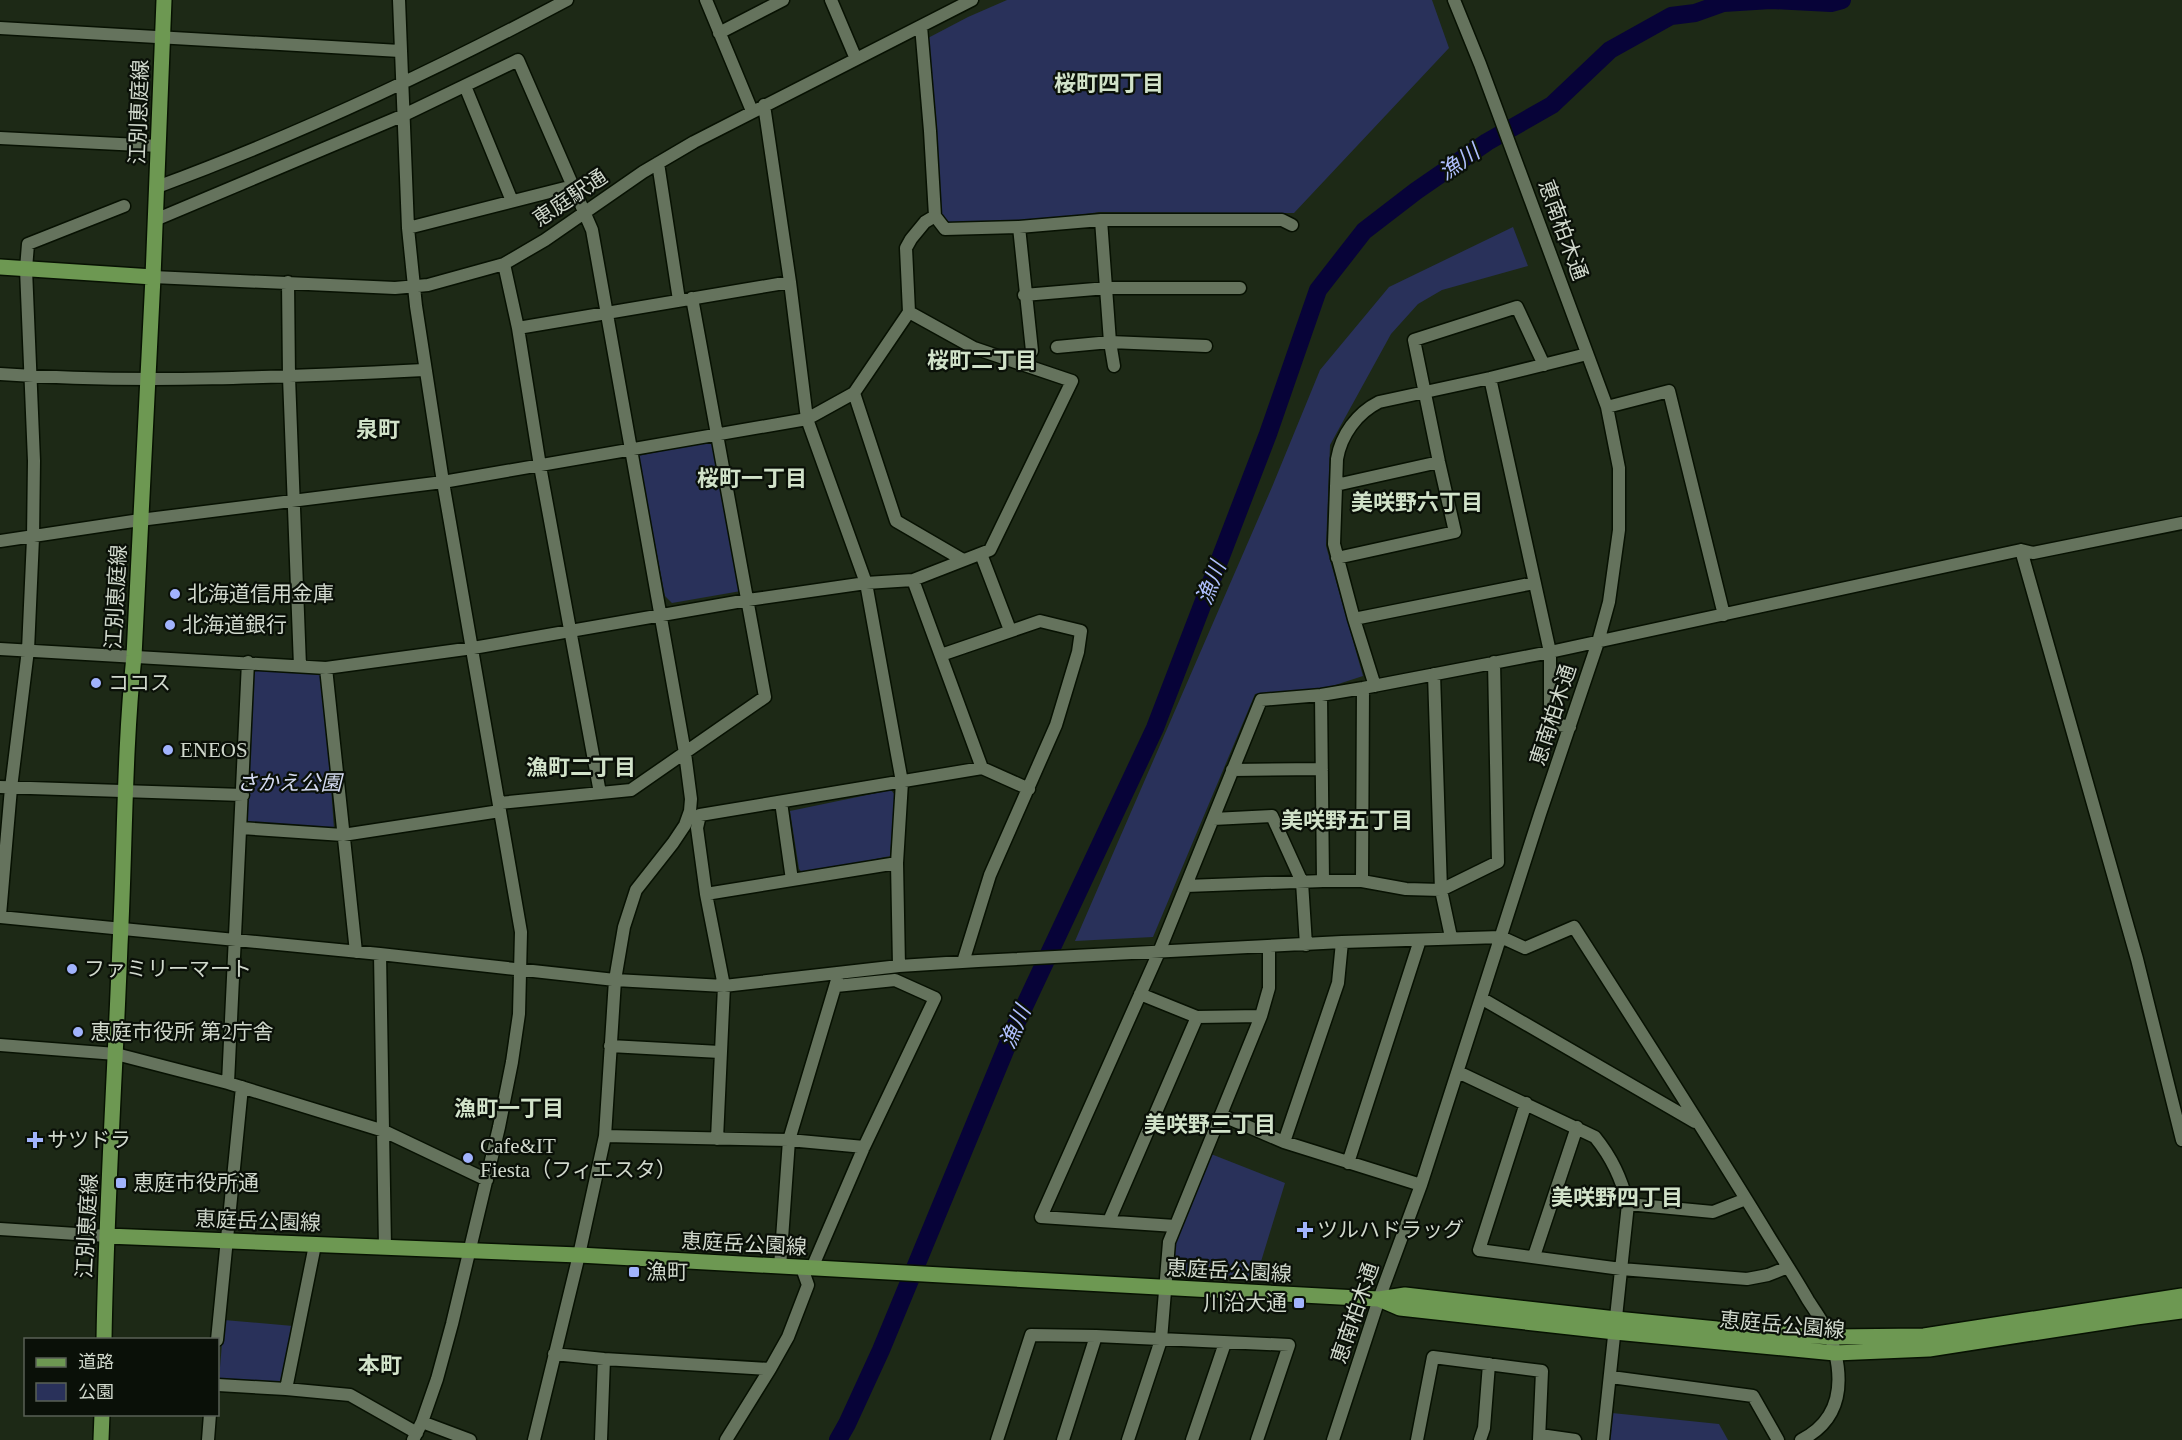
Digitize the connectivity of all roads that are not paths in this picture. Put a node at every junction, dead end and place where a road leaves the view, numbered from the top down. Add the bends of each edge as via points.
1 (164, 0) edge
2 (399, 0) edge
3 (567, 0) edge
4 (706, 0) edge
5 (783, 0) edge
6 (831, 0) edge
7 (972, 0) edge
8 (1454, 0) edge
9 (921, 26) junction
10 (0, 28) edge
11 (719, 33) junction
12 (163, 37) junction
13 (400, 51) junction
14 (856, 59) junction
15 (401, 85) junction
16 (465, 86) junction
17 (764, 105) junction
18 (752, 111) junction
19 (404, 115) junction
20 (0, 138) edge
21 (159, 146) junction
22 (658, 163) junction
23 (573, 186) junction
24 (157, 187) junction
25 (512, 201) junction
26 (124, 206) dead end
27 (584, 212) junction
28 (935, 216) junction
29 (155, 219) junction
30 (1101, 220) junction
31 (1292, 225) dead end
32 (1019, 227) junction
33 (408, 228) junction
34 (504, 264) junction
35 (0, 267) edge
36 (26, 269) junction
37 (153, 277) junction
38 (288, 282) junction
39 (790, 282) junction
40 (414, 287) junction
41 (1107, 288) junction
42 (1240, 288) dead end
43 (1024, 295) junction
44 (692, 298) junction
45 (679, 300) junction
46 (909, 312) junction
47 (608, 313) junction
48 (518, 328) junction
49 (1110, 342) junction
50 (1206, 346) dead end
51 (1057, 347) dead end
52 (1032, 351) dead end
53 (1587, 354) junction
54 (1544, 365) junction
55 (1114, 366) dead end
56 (424, 370) junction
57 (0, 374) edge
58 (30, 376) junction
59 (289, 377) junction
60 (147, 378) junction
61 (1490, 378) junction
62 (854, 393) junction
63 (1425, 393) junction
64 (1607, 407) junction
65 (807, 419) junction
66 (716, 436) junction
67 (631, 448) junction
68 (1439, 462) junction
69 (540, 466) junction
70 (443, 482) junction
71 (1336, 485) junction
72 (294, 502) junction
73 (140, 520) junction
74 (2182, 523) edge
75 (33, 538) junction
76 (0, 541) edge
77 (2020, 550) junction
78 (981, 554) junction
79 (1337, 558) junction
80 (963, 560) junction
81 (913, 580) junction
82 (866, 583) junction
83 (1534, 584) junction
84 (748, 600) junction
85 (660, 615) junction
86 (1724, 615) junction
87 (1354, 619) junction
88 (571, 630) junction
89 (1010, 630) junction
90 (1598, 642) junction
91 (473, 648) junction
92 (0, 649) edge
93 (28, 650) junction
94 (1550, 652) junction
95 (941, 655) junction
96 (134, 656) junction
97 (248, 662) junction
98 (1494, 662) junction
99 (300, 666) junction
100 (326, 668) junction
101 (1434, 674) junction
102 (1369, 687) junction
103 (1321, 695) junction
104 (1570, 727) junction
105 (685, 753) junction
106 (982, 768) junction
107 (1322, 769) junction
108 (1232, 770) junction
109 (902, 782) junction
110 (5, 787) edge
111 (1029, 789) junction
112 (127, 790) junction
113 (600, 793) junction
114 (243, 795) junction
115 (781, 802) junction
116 (500, 807) junction
117 (1213, 819) junction
118 (241, 828) junction
119 (343, 835) junction
120 (897, 863) junction
121 (792, 880) junction
122 (1323, 881) junction
123 (1362, 881) junction
124 (1302, 882) junction
125 (1186, 886) junction
126 (1441, 890) junction
127 (706, 894) junction
128 (0, 916) edge
129 (121, 930) junction
130 (1451, 937) junction
131 (1501, 937) junction
132 (1420, 940) junction
133 (234, 941) junction
134 (1342, 942) junction
135 (1306, 945) junction
136 (1269, 947) junction
137 (356, 952) junction
138 (1159, 952) junction
139 (380, 954) junction
140 (963, 962) junction
141 (899, 966) junction
142 (521, 971) junction
143 (837, 973) junction
144 (615, 980) junction
145 (724, 986) junction
146 (836, 986) junction
147 (1140, 994) junction
148 (1481, 998) junction
149 (1261, 1016) junction
150 (1197, 1017) junction
151 (0, 1045) edge
152 (610, 1046) junction
153 (720, 1052) junction
154 (116, 1054) junction
155 (1458, 1072) junction
156 (228, 1083) junction
157 (242, 1087) junction
158 (1526, 1103) junction
159 (1221, 1115) junction
160 (1699, 1124) junction
161 (1577, 1127) junction
162 (384, 1131) junction
163 (605, 1136) junction
164 (717, 1139) junction
165 (789, 1140) junction
166 (2182, 1140) edge
167 (1284, 1142) junction
168 (864, 1147) junction
169 (1348, 1163) junction
170 (488, 1180) junction
171 (1422, 1185) junction
172 (1746, 1199) junction
173 (1628, 1204) junction
174 (1109, 1221) junction
175 (1175, 1226) junction
176 (0, 1229) edge
177 (107, 1236) junction
178 (227, 1241) junction
179 (315, 1245) junction
180 (385, 1247) junction
181 (469, 1252) junction
182 (579, 1255) junction
183 (1534, 1256) junction
184 (780, 1267) junction
185 (1788, 1267) junction
186 (807, 1268) junction
187 (1621, 1269) junction
188 (1164, 1289) junction
189 (2182, 1296) edge
190 (1379, 1299) junction
191 (2182, 1311) edge
192 (1615, 1326) junction
193 (1096, 1336) junction
194 (1831, 1337) junction
195 (104, 1338) edge
196 (217, 1338) edge
197 (1161, 1340) junction
198 (1225, 1343) junction
199 (1835, 1353) junction
200 (554, 1354) junction
201 (604, 1359) junction
202 (1489, 1364) junction
203 (770, 1369) junction
204 (1611, 1377) junction
205 (219, 1386) edge
206 (286, 1389) junction
207 (102, 1416) edge
208 (210, 1416) edge
209 (417, 1432) edge
210 (1539, 1438) edge
211 (100, 1440) edge
212 (208, 1440) edge
213 (470, 1440) edge
214 (534, 1440) edge
215 (601, 1440) edge
216 (726, 1440) edge
217 (997, 1440) edge
218 (1063, 1440) edge
219 (1128, 1440) edge
220 (1192, 1440) edge
221 (1257, 1440) edge
222 (1333, 1440) edge
223 (1417, 1440) edge
224 (1480, 1440) edge
225 (1575, 1440) edge
226 (1603, 1440) edge
227 (1778, 1440) edge
228 (1801, 1440) edge

1 - 12 main road, 江別恵庭線
2 - 13 street
3 - 15 street
4 - 11 street
5 - 11 street
6 - 14 street
7 - 9 street, 恵庭駅通
8 - 53 street, 恵南柏木通
9 - 14 street, 恵庭駅通
9 - 28 street
10 - 12 street
11 - 18 street
12 - 13 street
12 - 21 main road, 江別恵庭線
13 - 15 street
14 - 17 street, 恵庭駅通
15 - 19 street
15 - 24 street via 237,158
16 - 19 street
16 - 23 street via 518,60
16 - 25 street
17 - 18 street, 恵庭駅通
17 - 39 street
18 - 22 street, 恵庭駅通
19 - 29 street
19 - 33 street
20 - 21 street
21 - 24 main road, 江別恵庭線
22 - 27 street, 恵庭駅通
22 - 45 street
23 - 25 street
23 - 27 street
24 - 29 main road, 江別恵庭線
25 - 33 street
26 - 36 street via 28,244
27 - 34 street, 恵庭駅通
27 - 47 street via 592,230
28 - 32 street via 945,229
28 - 46 street via 925,222 906,248
29 - 37 main road, 江別恵庭線
30 - 31 street via 1282,220
30 - 32 street
30 - 41 street
32 - 43 street
33 - 40 street
34 - 40 street, 恵庭駅通
34 - 48 street
35 - 36 main road
36 - 37 main road
36 - 58 street
37 - 38 street, 恵庭駅通
37 - 60 main road, 江別恵庭線
38 - 40 street, 恵庭駅通
38 - 59 street
39 - 44 street
39 - 65 street
40 - 56 street
41 - 42 street
41 - 43 street
41 - 49 street
43 - 52 street
44 - 45 street
44 - 66 street
45 - 47 street
46 - 62 street
46 - 78 street via 974,348 1072,381 990,550
47 - 48 street
47 - 67 street
48 - 69 street
49 - 50 street
49 - 51 street
49 - 55 street
53 - 54 street
53 - 64 street, 恵南柏木通
54 - 61 street
54 - 63 street via 1517,308 1414,340
56 - 59 street
56 - 70 street
57 - 58 street
58 - 60 street
58 - 75 street
59 - 60 street
59 - 72 street
60 - 73 main road, 江別恵庭線
61 - 63 street
61 - 83 street
62 - 65 street
62 - 80 street via 896,521
63 - 68 street
63 - 71 street via 1379,402 1351,425 1339,446
64 - 86 street via 1669,391
64 - 90 street, 恵南柏木通 via 1618,468 1619,530 1609,602
65 - 66 street
65 - 82 street
66 - 67 street
66 - 84 street
67 - 69 street
67 - 85 street
68 - 71 street
68 - 79 street via 1455,532
69 - 70 street
69 - 88 street
70 - 72 street
70 - 91 street
71 - 79 street
72 - 73 street
72 - 99 street
73 - 75 street
73 - 96 main road, 江別恵庭線
74 - 77 street via 2033,553
75 - 76 street
75 - 93 street
77 - 86 street
77 - 166 street via 2137,959
78 - 80 street
78 - 89 street
79 - 87 street
80 - 81 street
81 - 82 street
81 - 95 street
82 - 84 street
82 - 109 street
83 - 87 street
83 - 94 street
84 - 85 street
84 - 105 street via 765,697
85 - 88 street
85 - 105 street
86 - 90 street
87 - 102 street
88 - 91 street
88 - 113 street
89 - 95 street
89 - 111 street via 1040,621 1081,631 1056,725
90 - 94 street
90 - 104 street, 恵南柏木通
91 - 100 street
91 - 116 street
92 - 93 street
93 - 96 street
93 - 110 street
94 - 98 street
94 - 104 street via 1550,723
95 - 106 street
96 - 97 street
96 - 112 main road, 江別恵庭線
97 - 99 street
97 - 114 street
98 - 101 street
98 - 126 street via 1498,862
99 - 100 street
100 - 119 street
101 - 102 street
101 - 126 street
102 - 103 street
102 - 123 street
103 - 107 street
103 - 108 street via 1261,700
104 - 131 street, 恵南柏木通
105 - 113 street via 631,790
105 - 144 street via 690,812 673,843 636,890 624,927
106 - 109 street
106 - 111 street
107 - 108 street
107 - 122 street
108 - 117 street
109 - 115 street
109 - 120 street
110 - 112 street
110 - 128 street
111 - 140 street via 990,875
112 - 114 street
112 - 129 main road, 江別恵庭線
113 - 116 street
114 - 118 street
115 - 121 street
115 - 127 street via 700,815 697,828
116 - 119 street
116 - 142 street via 521,932
117 - 124 street via 1272,816
117 - 125 street
118 - 119 street
118 - 133 street
119 - 137 street
120 - 121 street
120 - 141 street
121 - 127 street
122 - 123 street
122 - 124 street
123 - 126 street
124 - 125 street
124 - 135 street
125 - 138 street
126 - 130 street
127 - 145 street
128 - 129 street
129 - 133 street
129 - 154 main road, 江別恵庭線
130 - 131 street
130 - 132 street
131 - 148 street, 恵南柏木通
131 - 160 street via 1525,948 1574,927
132 - 134 street
132 - 169 street
133 - 137 street
133 - 156 street
134 - 135 street
134 - 167 street via 1338,982
135 - 136 street
136 - 138 street
136 - 149 street via 1269,988
137 - 139 street
138 - 140 street
138 - 147 street
139 - 142 street
139 - 162 street
140 - 141 street
141 - 143 street
142 - 144 street
142 - 170 street via 512,1062
143 - 145 street
143 - 146 street
144 - 145 street
144 - 152 street
145 - 153 street
146 - 165 street
146 - 168 street via 895,980 935,998
147 - 150 street
147 - 174 street via 1041,1216
148 - 155 street, 恵南柏木通
148 - 160 street
149 - 150 street
149 - 159 street
150 - 174 street
151 - 154 street
152 - 153 street
152 - 163 street
153 - 164 street
154 - 156 street
154 - 177 main road, 江別恵庭線
155 - 158 street
155 - 171 street, 恵南柏木通
156 - 157 street
157 - 162 street
157 - 178 street
158 - 161 street
158 - 183 street via 1479,1250
159 - 167 street
159 - 175 street
160 - 172 street
161 - 173 street via 1594,1137 1605,1150 1620,1176
161 - 183 street
162 - 170 street
162 - 180 street
163 - 164 street
163 - 182 street
164 - 165 street
165 - 168 street
165 - 184 street
167 - 169 street
168 - 186 street
169 - 171 street
170 - 181 street
171 - 190 street, 恵南柏木通
172 - 173 street via 1713,1212
172 - 185 street
173 - 187 street
174 - 175 street
175 - 188 street via 1169,1242
176 - 177 street
177 - 178 main road, 恵庭岳公園線
177 - 195 main road, 江別恵庭線
178 - 179 main road, 恵庭岳公園線
178 - 196 street
179 - 180 main road, 恵庭岳公園線
179 - 206 street
180 - 181 main road, 恵庭岳公園線
181 - 182 main road, 恵庭岳公園線
181 - 209 street via 449,1335
182 - 184 main road, 恵庭岳公園線
182 - 200 street
183 - 187 street
184 - 186 main road, 恵庭岳公園線
185 - 187 street via 1747,1279
185 - 194 street
186 - 188 main road, 恵庭岳公園線
186 - 203 street via 808,1286 788,1337
187 - 192 street
188 - 190 main road, 恵庭岳公園線
188 - 197 street
189 - 194 main road, 恵庭岳公園線 via 1924,1336
190 - 192 main road, 恵庭岳公園線 via 1400,1308
190 - 222 street, 恵南柏木通
191 - 199 main road, 恵庭岳公園線 via 1929,1349
192 - 194 main road, 恵庭岳公園線
192 - 199 main road, 恵庭岳公園線
192 - 204 street
193 - 197 street
193 - 217 street via 1031,1335
193 - 218 street
194 - 199 street
197 - 198 street
197 - 219 street
198 - 220 street
198 - 221 street via 1289,1345
199 - 228 street via 1838,1395 1834,1409 1814,1434
200 - 201 street
200 - 214 street
201 - 203 street
201 - 215 street
202 - 210 street via 1542,1371
202 - 223 street via 1433,1358
202 - 224 street
203 - 216 street
204 - 226 street
204 - 227 street via 1753,1396
205 - 206 street
206 - 209 street via 350,1395
207 - 211 main road
208 - 212 street
209 - 213 street
210 - 225 street

